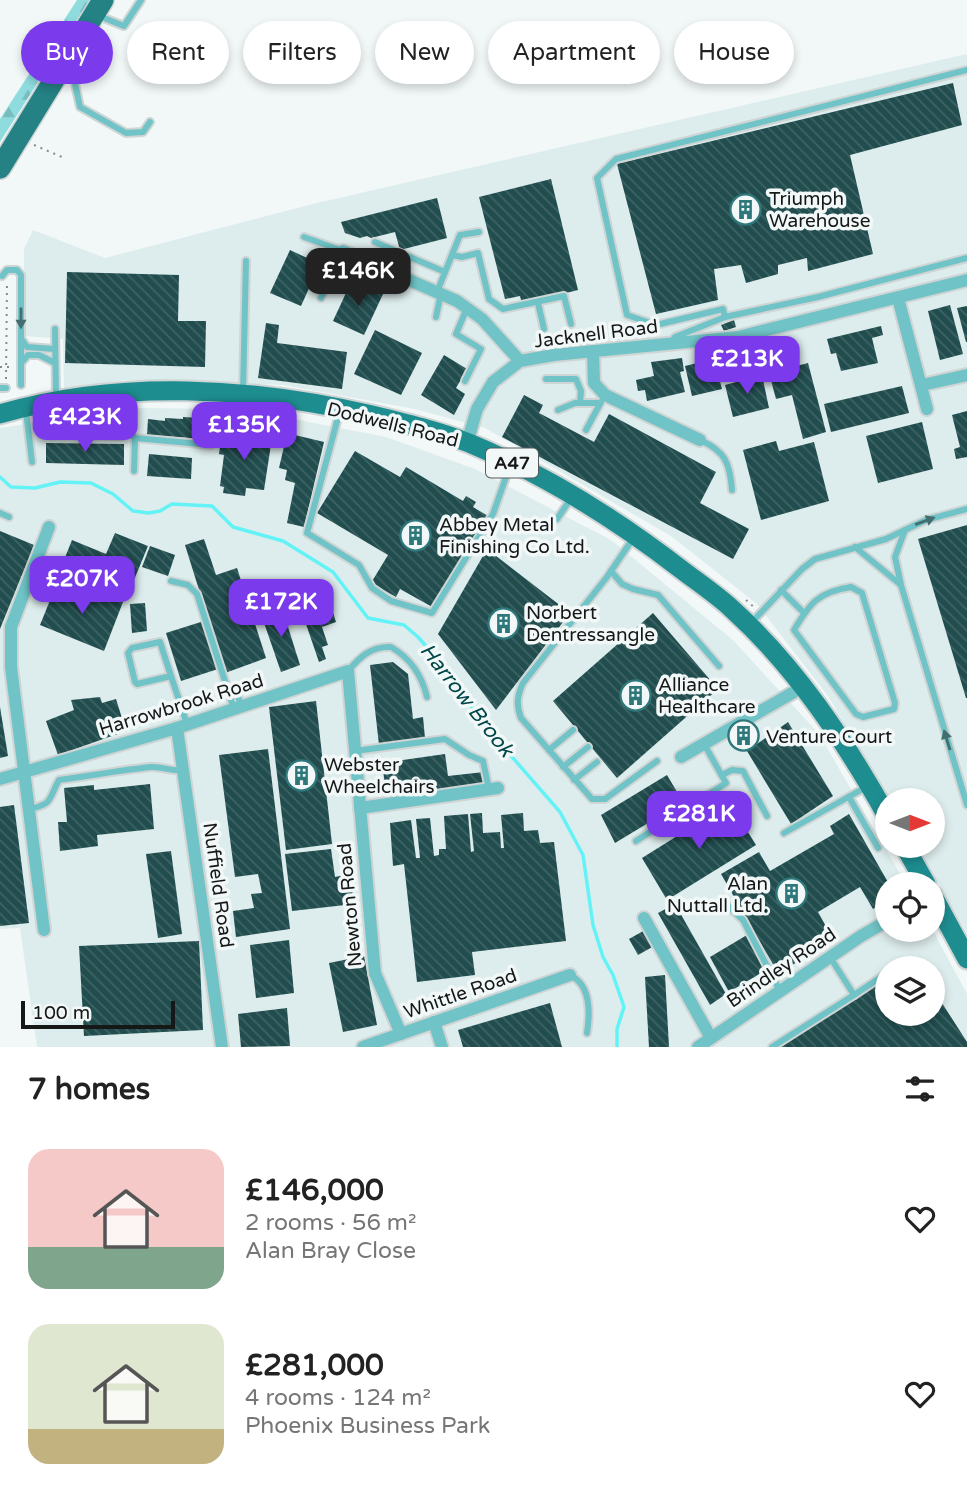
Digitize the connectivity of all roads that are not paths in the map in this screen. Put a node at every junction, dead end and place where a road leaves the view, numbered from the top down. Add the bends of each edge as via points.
1 (141, 0) edge
2 (99, 7) edge
3 (967, 70) edge
4 (51, 84) edge
5 (75, 84) edge
6 (150, 122) dead end
7 (0, 168) edge
8 (479, 232) dead end
9 (304, 237) dead end
10 (375, 242) dead end
11 (343, 251) junction
12 (452, 254) junction
13 (967, 258) edge
14 (247, 261) dead end
15 (0, 265) edge
16 (445, 272) junction
17 (967, 281) edge
18 (439, 293) junction
19 (898, 298) junction
20 (321, 299) dead end
21 (538, 303) junction
22 (467, 308) junction
23 (436, 317) dead end
24 (725, 317) junction
25 (571, 324) dead end
26 (55, 329) dead end
27 (544, 329) dead end
28 (21, 338) junction
29 (671, 343) junction
30 (55, 349) junction
31 (593, 351) junction
32 (520, 361) junction
33 (21, 363) junction
34 (55, 363) junction
35 (967, 374) edge
36 (546, 379) dead end
37 (465, 381) dead end
38 (21, 385) dead end
39 (922, 385) junction
40 (128, 393) junction
41 (249, 395) junction
42 (602, 399) junction
43 (290, 400) junction
44 (56, 401) junction
45 (580, 403) junction
46 (26, 406) junction
47 (340, 408) junction
48 (927, 409) dead end
49 (558, 410) dead end
50 (0, 414) edge
51 (252, 428) dead end
52 (284, 429) dead end
53 (586, 430) dead end
54 (128, 431) junction
55 (49, 434) dead end
56 (135, 438) junction
57 (700, 440) joint
58 (467, 443) junction
59 (211, 445) dead end
60 (32, 462) dead end
61 (511, 462) junction
62 (134, 471) dead end
63 (732, 490) dead end
64 (573, 495) junction
65 (967, 509) edge
66 (0, 513) edge
67 (9, 517) dead end
68 (558, 519) dead end
69 (49, 527) dead end
70 (906, 529) junction
71 (635, 535) junction
72 (855, 547) junction
73 (611, 571) junction
74 (171, 581) dead end
75 (901, 585) junction
76 (781, 590) junction
77 (804, 613) junction
78 (749, 626) junction
79 (719, 666) dead end
80 (348, 671) junction
81 (171, 676) junction
82 (802, 684) junction
83 (427, 697) dead end
84 (237, 703) junction
85 (182, 726) junction
86 (573, 730) dead end
87 (703, 744) junction
88 (589, 747) dead end
89 (548, 750) junction
90 (355, 751) junction
91 (681, 757) dead end
92 (657, 761) dead end
93 (597, 762) dead end
94 (563, 767) junction
95 (25, 770) junction
96 (183, 770) junction
97 (0, 771) edge
98 (722, 775) junction
99 (0, 779) edge
100 (574, 780) junction
101 (870, 785) junction
102 (493, 789) joint
103 (875, 794) edge
104 (849, 797) junction
105 (967, 806) edge
106 (360, 808) junction
107 (29, 809) junction
108 (767, 816) dead end
109 (784, 834) dead end
110 (636, 841) dead end
111 (875, 843) edge
112 (723, 901) dead end
113 (644, 918) dead end
114 (945, 918) edge
115 (875, 929) edge
116 (44, 930) dead end
117 (830, 957) junction
118 (967, 959) edge
119 (570, 975) joint
120 (875, 981) edge
121 (780, 991) junction
122 (854, 995) junction
123 (434, 1022) junction
124 (587, 1033) dead end
125 (401, 1034) junction
126 (711, 1038) junction
127 (222, 1047) edge
128 (363, 1047) edge
129 (442, 1047) edge
130 (698, 1047) edge
131 (772, 1047) edge

1 - 2 lane via 124,26
3 - 24 lane via 616,159 597,178 627,315 656,325 723,309
4 - 7 highway
5 - 6 lane via 80,107 126,133 143,132
8 - 12 lane via 460,235
9 - 11 lane
10 - 16 lane
11 - 18 street
11 - 20 lane
12 - 16 lane
12 - 21 lane via 478,253 489,299 497,306
13 - 24 lane
14 - 41 lane
15 -> 28 lane via 5,274 17,270 21,275
16 - 18 lane
17 - 19 street, Jacknell Road
18 - 22 street
18 - 23 lane
19 - 29 street, Jacknell Road via 738,337
19 - 39 street
21 - 25 lane via 564,296
21 - 27 lane
22 - 32 street
22 - 37 lane via 456,334 481,349
24 - 29 lane via 674,337
26 - 30 lane
28 - 30 lane via 27,347
28 - 33 lane
29 - 31 street, Jacknell Road
30 - 34 lane
31 - 32 street, Jacknell Road
31 - 42 street via 594,383
32 - 58 street, Jacknell Road via 493,382 477,409
33 - 34 lane via 28,355 39,355
33 - 38 lane
34 - 44 lane
35 - 39 street
36 - 45 lane via 576,379
39 - 48 street
40 - 41 main road, Dodwells Road / A47
40 - 44 main road, Dodwells Road / A47
40 - 54 lane
41 - 43 main road, Dodwells Road / A47
41 - 51 lane
42 - 45 lane
42 - 53 lane
42 - 57 street
43 - 47 main road, Dodwells Road / A47
43 - 52 lane
44 - 46 main road, Dodwells Road / A47
45 - 49 lane
46 - 50 main road, Dodwells Road / A47
46 - 60 lane
47 - 58 main road, Dodwells Road / A47
47 - 61 lane via 307,533 359,565 372,588 391,601 432,613 493,514
54 - 55 lane via 121,436
54 - 56 lane
56 - 59 lane
56 - 62 lane
57 - 63 lane via 721,452
58 - 61 main road, Dodwells Road / A47
61 - 64 main road, Dodwells Road / A47
64 - 68 lane
64 - 71 main road, Dodwells Road / A47
70 -> 65 lane
66 - 67 lane
69 - 95 street via 10,627 10,667
70 - 72 lane
70 - 75 lane via 895,557
71 - 73 lane
71 - 78 main road, Dodwells Road / A47
72 - 75 lane
72 - 76 lane via 816,559
73 - 79 lane via 633,589 658,594
73 - 89 lane via 520,689 517,708 521,718
74 - 84 lane via 188,585 197,594
105 -> 75 lane
76 - 77 lane
76 - 78 lane
77 - 77 lane via 829,590 851,587 862,593 894,709 863,717 856,714 794,630
78 - 82 main road, Dodwells Road / A47
80 - 83 lane via 371,650 391,647 418,673
80 - 84 street, Harrowbrook Road
80 - 90 street, Newton Road
81 - 81 lane via 137,684 128,653 160,642
81 - 85 lane
82 - 87 street
82 - 101 main road, Dodwells Road / A47
84 - 85 street, Harrowbrook Road
85 - 95 street, Harrowbrook Road
85 - 96 street, Nuffield Road
86 - 89 lane
87 - 91 street
87 - 98 lane
88 - 94 lane
89 - 94 lane
90 - 102 lane via 444,739 484,761
90 - 106 street, Newton Road
92 - 100 lane via 605,799 592,799
93 - 100 lane
94 - 100 lane
95 - 97 street, Harrowbrook Road
95 - 99 street, Harrowbrook Road
95 - 107 street
96 - 107 lane via 172,772 156,766 59,780 46,806
96 - 127 street, Nuffield Road
98 - 108 lane via 743,771
98 - 110 lane via 726,783
101 - 103 main road, Dodwells Road / A47
101 - 104 lane
102 - 106 street
104 - 109 lane
104 - 111 lane
106 - 125 street, Newton Road via 374,972
107 - 116 street
112 - 121 lane via 743,920
113 - 126 street
114 - 118 main road
115 - 117 street, Brindley Road
117 - 121 street, Brindley Road
117 - 122 lane
119 - 123 street, Whittle Road
119 - 124 lane via 584,990
120 - 122 lane
121 - 126 street, Brindley Road
122 - 131 lane
123 - 125 street, Whittle Road
123 - 129 street
125 - 128 street, Whittle Road
126 - 130 street, Brindley Road

